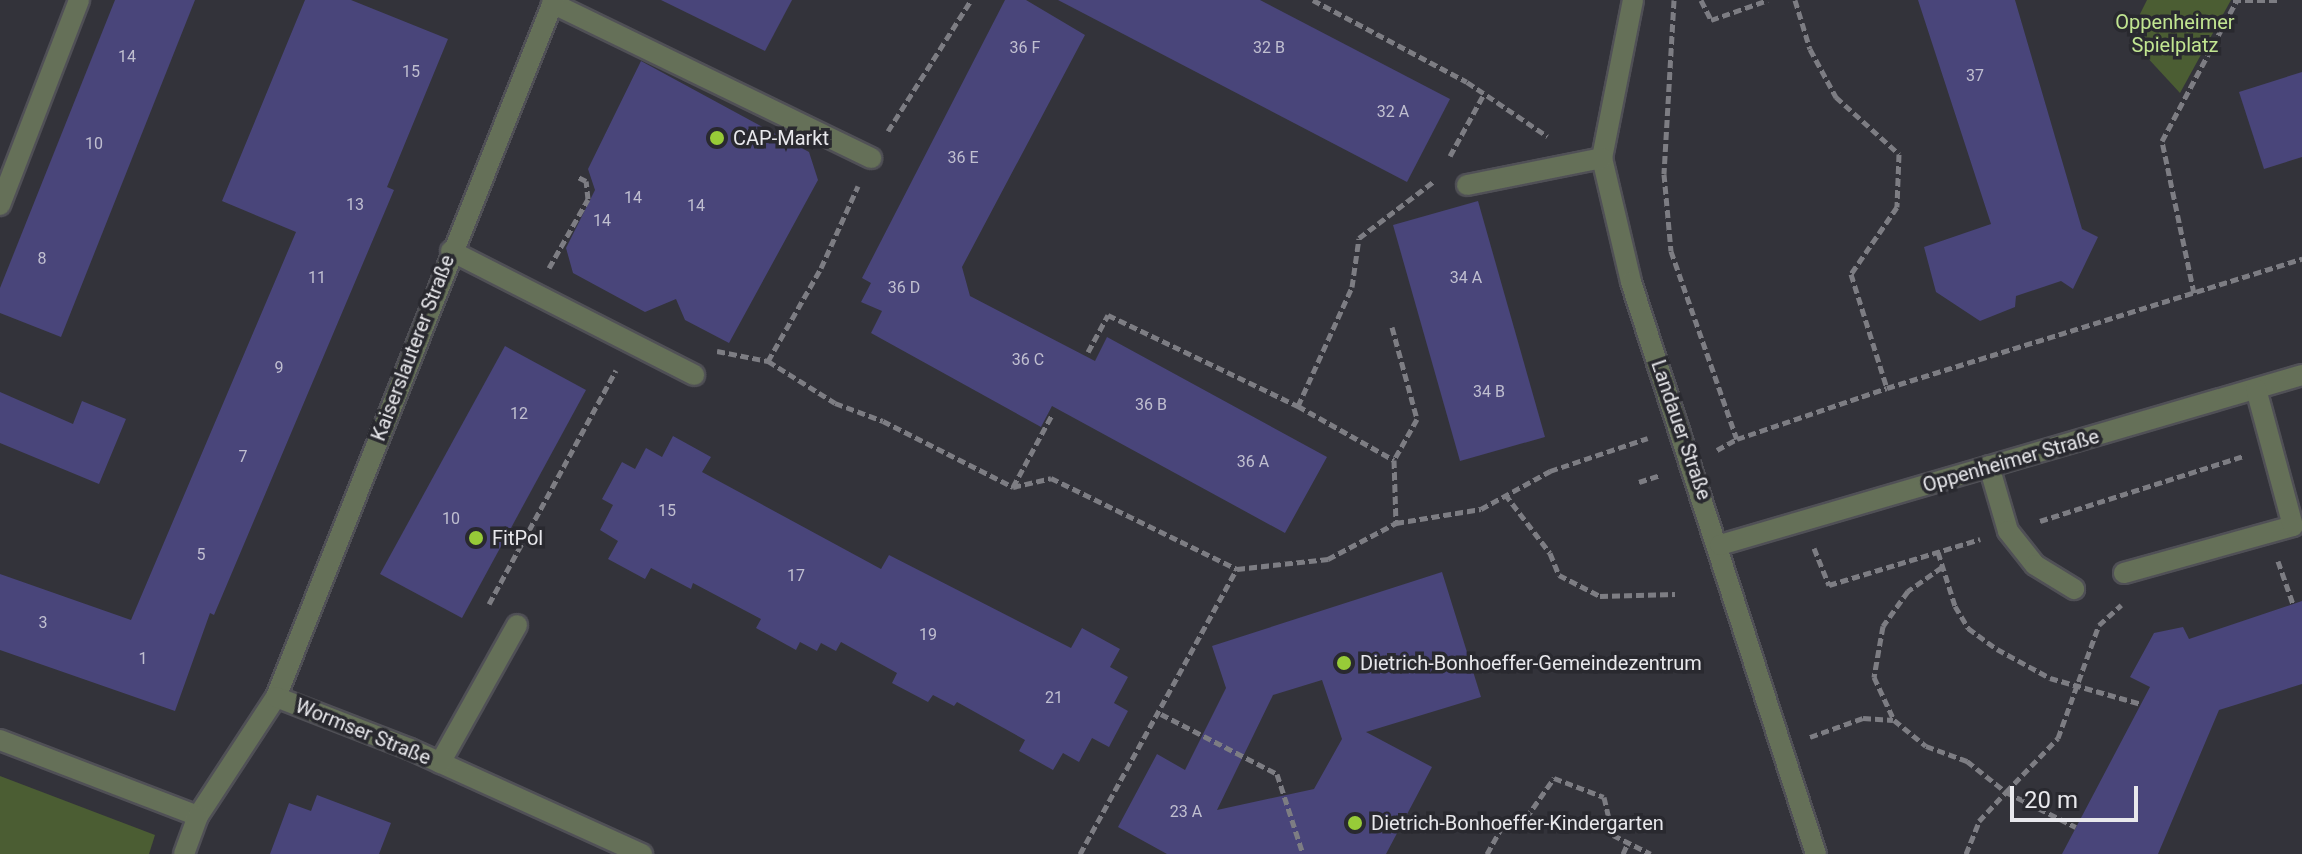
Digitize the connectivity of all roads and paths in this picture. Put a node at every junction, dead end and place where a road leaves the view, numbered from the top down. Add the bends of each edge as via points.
1 (79, 0) edge
2 (1313, 0) edge
3 (1633, 0) edge
4 (1674, 0) edge
5 (1701, 0) edge
6 (1768, 0) edge
7 (1795, 0) edge
8 (2278, 0) edge
9 (2236, 1) edge
10 (553, 2) edge
11 (1484, 94) junction
12 (1549, 138) dead end
13 (871, 158) dead end
14 (1602, 158) junction
15 (1446, 163) dead end
16 (1439, 173) dead end
17 (578, 177) dead end
18 (1467, 185) dead end
19 (0, 205) edge
20 (451, 251) junction
21 (2302, 259) edge
22 (549, 269) dead end
23 (2194, 293) junction
24 (1392, 327) dead end
25 (1088, 352) dead end
26 (768, 361) dead end
27 (694, 375) dead end
28 (2302, 375) edge
29 (1887, 388) junction
30 (2256, 389) junction
31 (1298, 406) junction
32 (1052, 415) dead end
33 (1680, 428) junction
34 (1394, 460) junction
35 (1989, 466) junction
36 (1013, 487) junction
37 (1505, 494) junction
38 (1396, 523) junction
39 (1720, 545) junction
40 (1938, 552) dead end
41 (2288, 558) dead end
42 (2278, 560) junction
43 (2264, 563) dead end
44 (1942, 567) junction
45 (1237, 569) junction
46 (2124, 573) dead end
47 (2074, 589) dead end
48 (1675, 594) dead end
49 (2130, 596) dead end
50 (2293, 604) dead end
51 (517, 625) dead end
52 (2081, 684) junction
53 (276, 697) junction
54 (2141, 704) dead end
55 (1161, 714) junction
56 (1894, 720) junction
57 (0, 740) edge
58 (1781, 748) junction
59 (440, 763) junction
60 (2006, 792) junction
61 (198, 816) junction
62 (2076, 827) dead end
63 (1628, 843) junction
64 (184, 854) edge
65 (640, 854) edge
66 (1080, 854) edge
67 (1303, 854) edge
68 (1487, 854) edge
69 (1623, 854) edge
70 (1651, 854) edge
71 (1816, 854) edge
72 (1966, 854) edge

1 - 19 street
2 - 11 path
3 - 14 street, Landauer Straße
4 - 29 path via 1664,174 1671,251 1737,439
5 - 6 path via 1711,20
7 - 29 path via 1810,49 1836,97 1899,154 1897,207 1851,274
8 - 9 path
9 - 23 path via 2162,141
10 - 13 street
10 - 20 street, Kaiserslauterer Straße
11 - 12 path
11 - 15 path
14 - 18 street
14 - 33 street, Landauer Straße via 1631,282
16 - 31 path via 1432,184 1359,238 1352,287
17 - 22 path via 586,181 588,199
20 - 27 street
20 - 53 street, Kaiserslauterer Straße
21 - 23 path
23 - 29 path
24 - 34 path via 1417,419
25 - 31 path via 1108,315
26 - 36 path via 835,403 883,421
28 - 30 street, Oppenheimer Straße
30 - 35 street, Oppenheimer Straße
30 - 46 street via 2293,526
31 - 34 path
32 - 36 path
33 - 37 path via 1550,471
33 - 39 street, Landauer Straße
34 - 38 path
35 - 39 street, Oppenheimer Straße
35 - 47 street via 2008,531 2035,565
36 - 45 path via 1051,478
37 - 38 path via 1481,509
37 - 48 path via 1550,553 1559,575 1600,596
38 - 45 path via 1328,559
39 - 58 street, Landauer Straße
40 - 44 path
41 - 42 path
42 - 43 path
42 - 50 path
44 - 52 path via 1968,628 2050,678
44 - 56 path via 1908,591 1883,626 1874,677
45 - 55 path
49 - 52 path via 2099,625
51 - 59 street
52 - 54 path
52 - 60 path via 2058,738
53 - 59 street, Wormser Straße
53 - 61 street, Wormser Straße
55 - 66 path
55 - 67 path via 1277,774
56 - 58 path via 1863,718
56 - 60 path via 1926,746 1967,761
57 - 61 street
58 - 71 street, Landauer Straße
59 - 65 street, Wormser Straße
60 - 62 path
60 - 72 path via 1979,821
61 - 64 street, Wormser Straße
63 - 68 path via 1613,835 1604,797 1554,778 1526,818 1501,829
63 - 69 path
63 - 70 path

